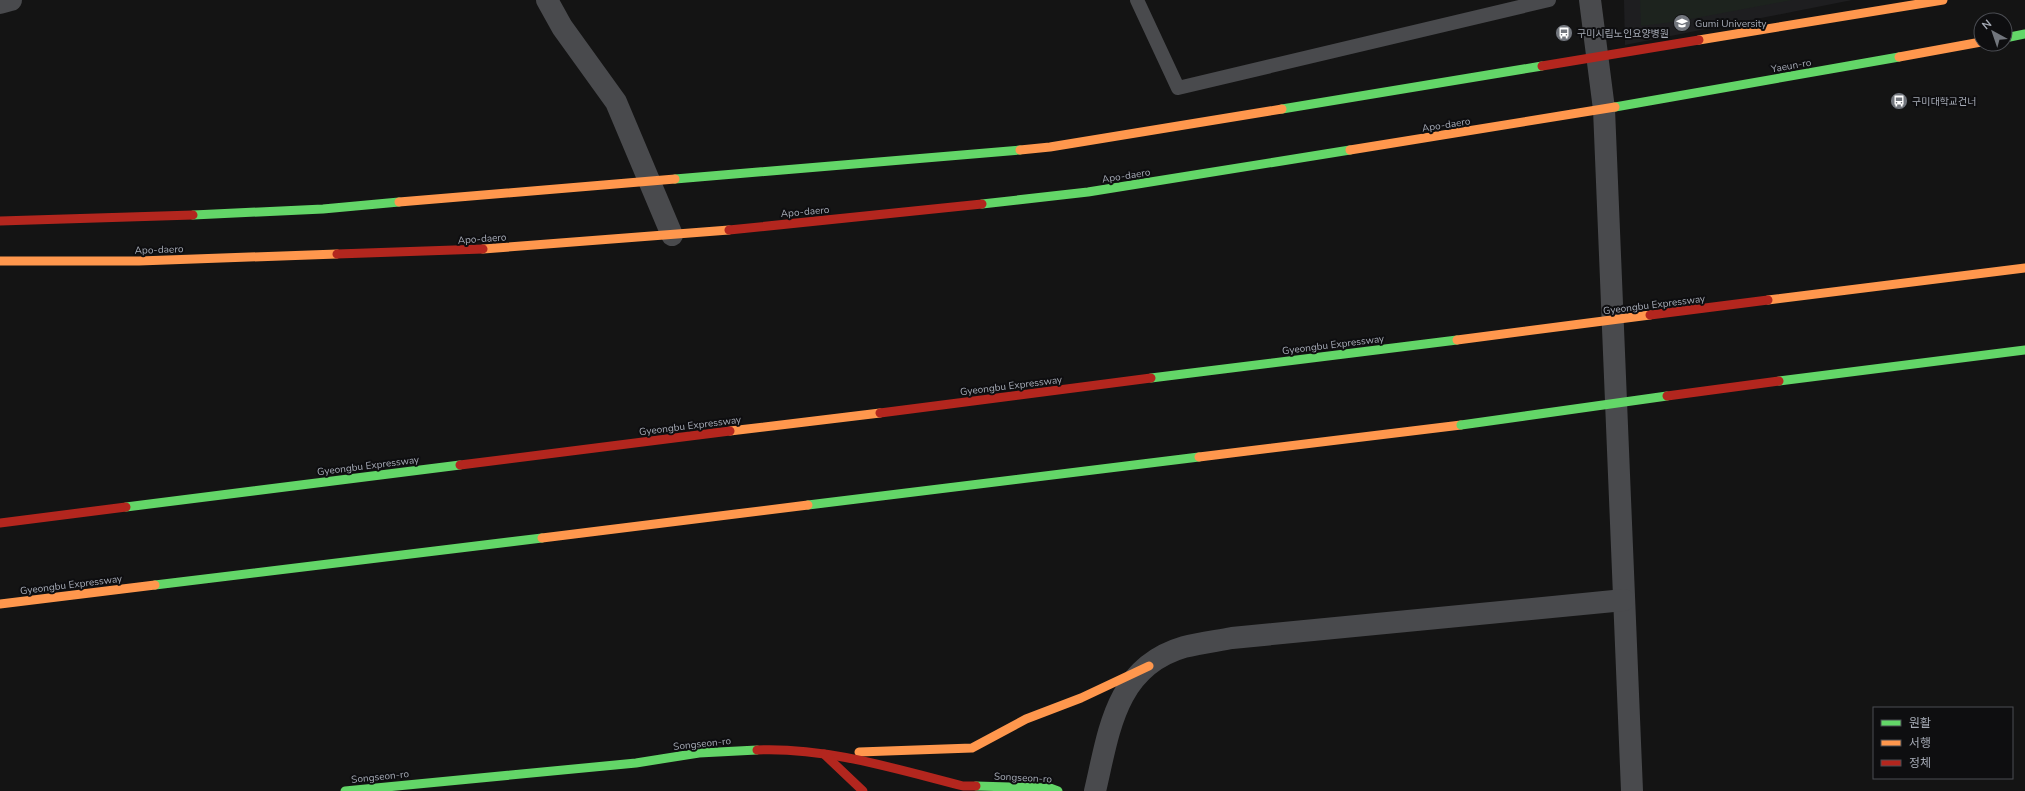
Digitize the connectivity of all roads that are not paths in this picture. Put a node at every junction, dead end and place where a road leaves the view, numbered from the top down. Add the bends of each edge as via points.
1 (11, 0) edge
2 (547, 0) edge
3 (1137, 0) edge
4 (1549, 0) edge
5 (1590, 0) edge
6 (1943, 0) edge
7 (0, 3) edge
8 (2025, 34) edge
9 (2013, 36) edge
10 (1973, 43) edge
11 (1598, 58) junction
12 (1604, 109) junction
13 (649, 181) junction
14 (0, 221) edge
15 (672, 235) junction
16 (0, 261) edge
17 (2025, 268) edge
18 (2025, 350) edge
19 (0, 523) edge
20 (1624, 600) junction
21 (0, 604) edge
22 (1149, 666) junction
23 (824, 754) junction
24 (1632, 788) edge
25 (345, 791) edge
26 (863, 791) edge
27 (1058, 791) edge
28 (1095, 791) edge

1 - 7 street
2 - 13 street via 562,27 616,102
3 - 4 lane via 1178,88
5 - 11 street
6 - 11 main road
8 - 9 main road
10 - 12 main road, Yaeun-ro
11 - 12 street
11 - 13 main road via 1050,147
12 - 15 main road, Apo-daero via 1088,192
12 - 20 street
13 - 14 main road via 323,209 108,219
13 - 15 street
15 - 16 main road, Apo-daero via 464,250 139,261
17 - 19 main road, Gyeongbu Expressway, bridge
18 - 21 main road, Gyeongbu Expressway, bridge via 1461,425
20 - 22 street via 1232,638 1183,647
20 - 24 street
22 - 23 main road via 1081,698 1026,719 972,748
22 - 28 street via 1125,690 1112,719
23 - 25 main road, Songseon-ro via 779,749 699,753 636,762
23 - 26 main road
23 - 27 main road, Songseon-ro via 901,769 963,786 1050,788

